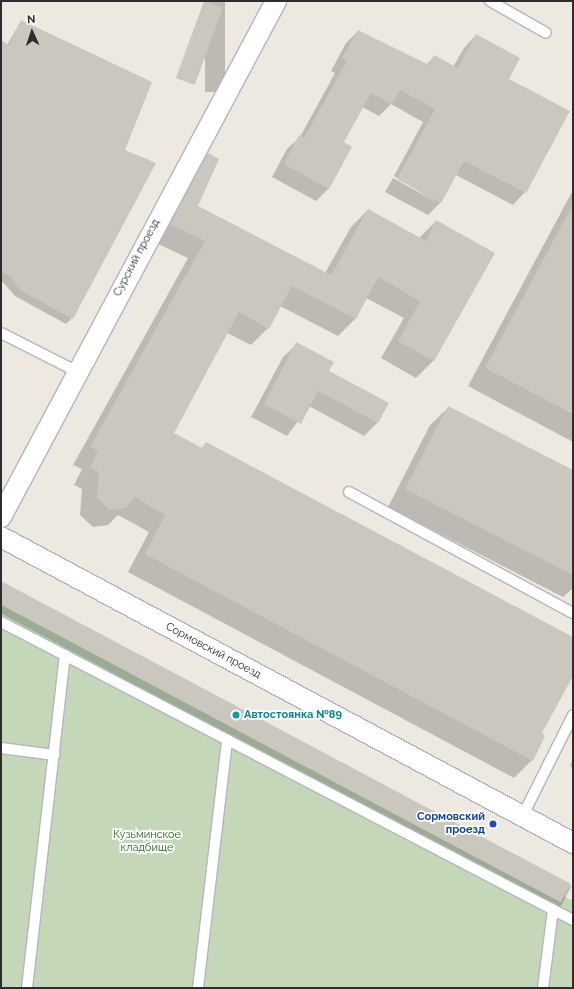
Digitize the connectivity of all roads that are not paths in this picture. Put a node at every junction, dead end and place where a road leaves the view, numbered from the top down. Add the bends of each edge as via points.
1 (276, 1) edge
2 (490, 1) edge
3 (546, 33) dead end
4 (1, 333) edge
5 (76, 371) junction
6 (349, 492) dead end
7 (1, 517) edge
8 (1, 537) edge
9 (573, 613) edge
10 (1, 622) edge
11 (65, 655) junction
12 (573, 715) edge
13 (227, 740) junction
14 (1, 748) edge
15 (55, 755) junction
16 (522, 817) junction
17 (573, 843) edge
18 (553, 910) junction
19 (573, 920) edge
20 (27, 988) edge
21 (198, 988) edge
22 (543, 988) edge

1 - 5 street, Сурский проезд
2 - 3 lane
4 - 5 lane
5 - 7 street, Сурский проезд
6 - 9 lane
8 - 16 street, Сормовский проезд
10 - 11 lane
11 - 13 lane
11 - 15 lane
12 - 16 lane
13 - 18 lane
13 - 21 lane
14 - 15 lane
15 - 20 lane
16 - 17 street, Сормовский проезд
18 - 19 lane
18 - 22 lane

